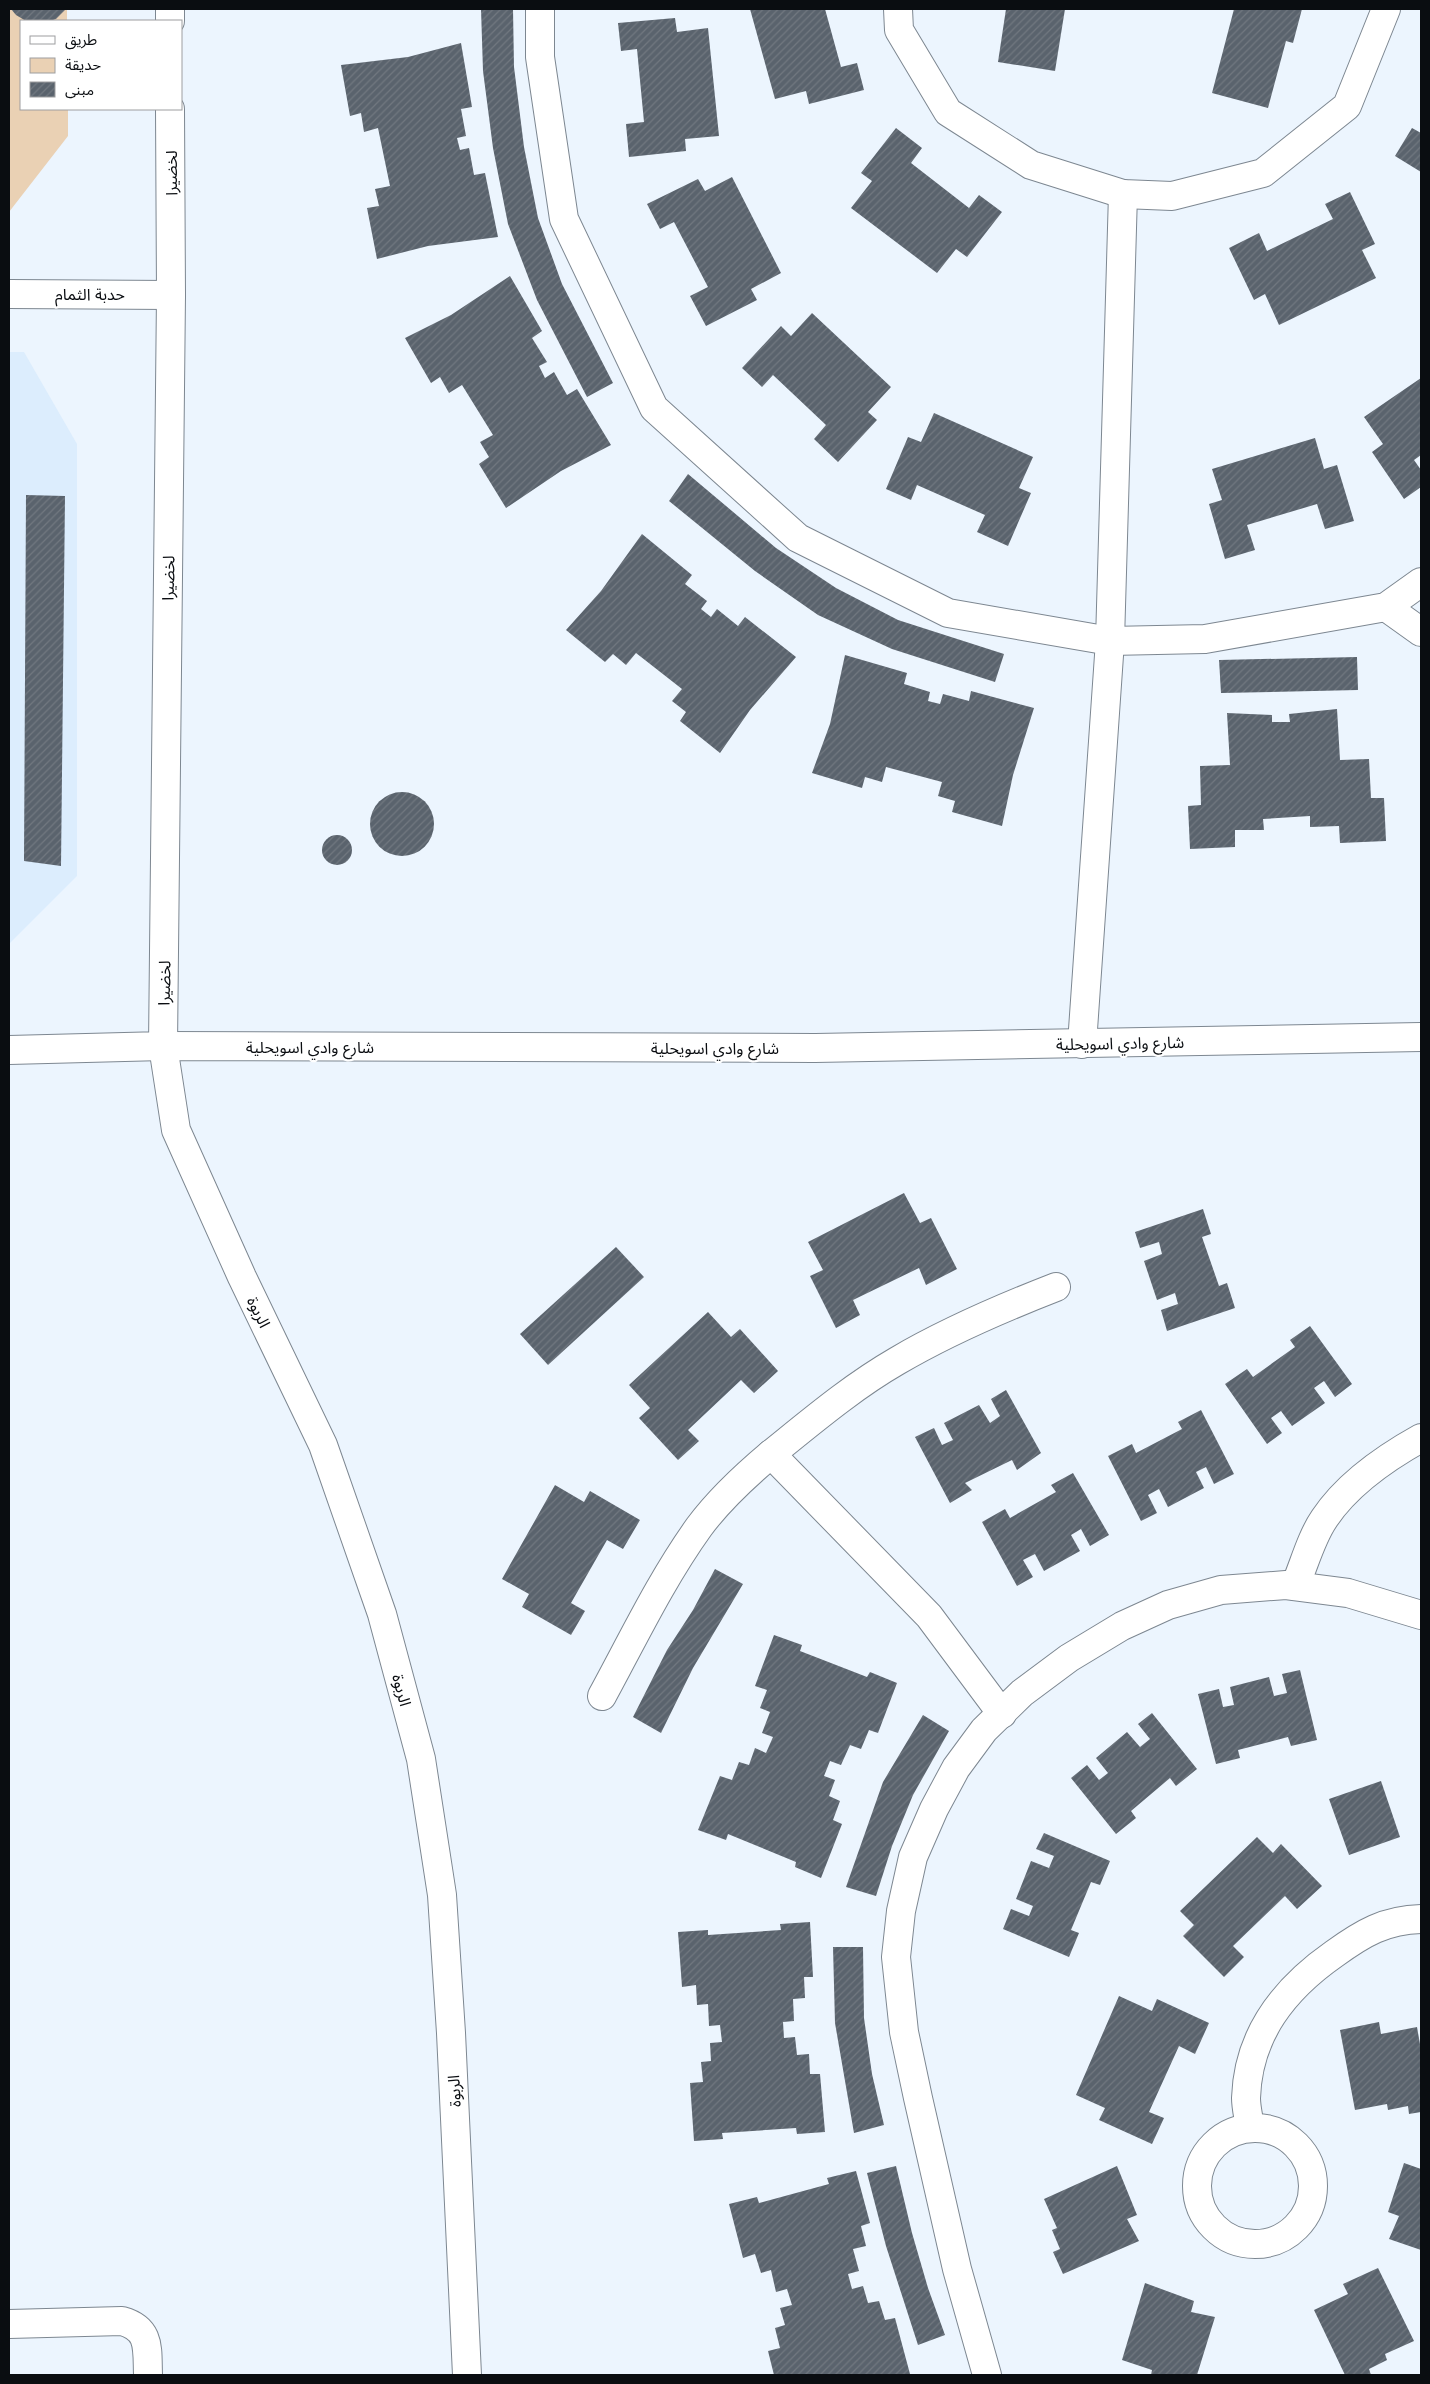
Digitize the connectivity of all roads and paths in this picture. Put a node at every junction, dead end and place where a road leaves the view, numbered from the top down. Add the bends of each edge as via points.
1 (540, 9) edge
2 (898, 9) edge
3 (1386, 9) edge
4 (170, 110) edge
5 (1123, 194) junction
6 (9, 294) edge
7 (172, 294) junction
8 (1421, 582) edge
9 (1386, 607) junction
10 (1421, 632) edge
11 (1110, 641) junction
12 (1421, 1037) edge
13 (1082, 1044) junction
14 (163, 1046) junction
15 (9, 1050) edge
16 (1056, 1286) dead end
17 (1421, 1438) edge
18 (771, 1454) junction
19 (1295, 1586) junction
20 (1421, 1615) edge
21 (602, 1696) dead end
22 (1002, 1714) junction
23 (1421, 1919) edge
24 (1250, 2128) junction
25 (9, 2324) edge
26 (148, 2375) edge
27 (467, 2375) edge
28 (987, 2375) edge

1 - 11 street via 540,57 564,219 654,408 798,538 948,613
2 - 5 street via 899,30 948,112 1031,165
3 - 5 street via 1347,106 1263,174 1172,196
4 - 7 street, لخضيرا
5 - 11 street
6 - 7 street, حدبة الثمام
7 - 14 street, لخضيرا
8 - 9 street
9 - 10 street
9 - 11 street via 1204,639
11 - 13 street
12 - 13 street, شارع وادي اسويحلية
13 - 14 street, شارع وادي اسويحلية via 815,1048
14 - 15 street, شارع وادي اسويحلية
14 - 27 street, الربوة via 176,1130 323,1445 382,1614 421,1759 442,1895
16 - 18 street via 942,1336 895,1362 827,1409
17 - 19 street via 1395,1453 1342,1495 1323,1520
18 - 21 street via 700,1525 666,1576
18 - 22 street via 929,1616
19 - 20 street via 1348,1593
19 - 22 street via 1221,1590 1168,1605 1122,1626 1069,1658 1022,1693
22 - 28 street via 984,1730 956,1768 916,1849 901,1911 896,1957 904,2032 918,2098 957,2269
23 - 24 street via 1378,1925 1313,1969 1288,1992 1265,2024 1250,2065 1246,2099
24 - 24 street via 1229,2134 1211,2149 1200,2168 1198,2190 1204,2212 1218,2230 1237,2241 1259,2244 1289,2233 1303,2218 1312,2198 1312,2176 1304,2156 1290,2141 1271,2130
25 - 26 street via 122,2321 134,2324 143,2333 147,2345

